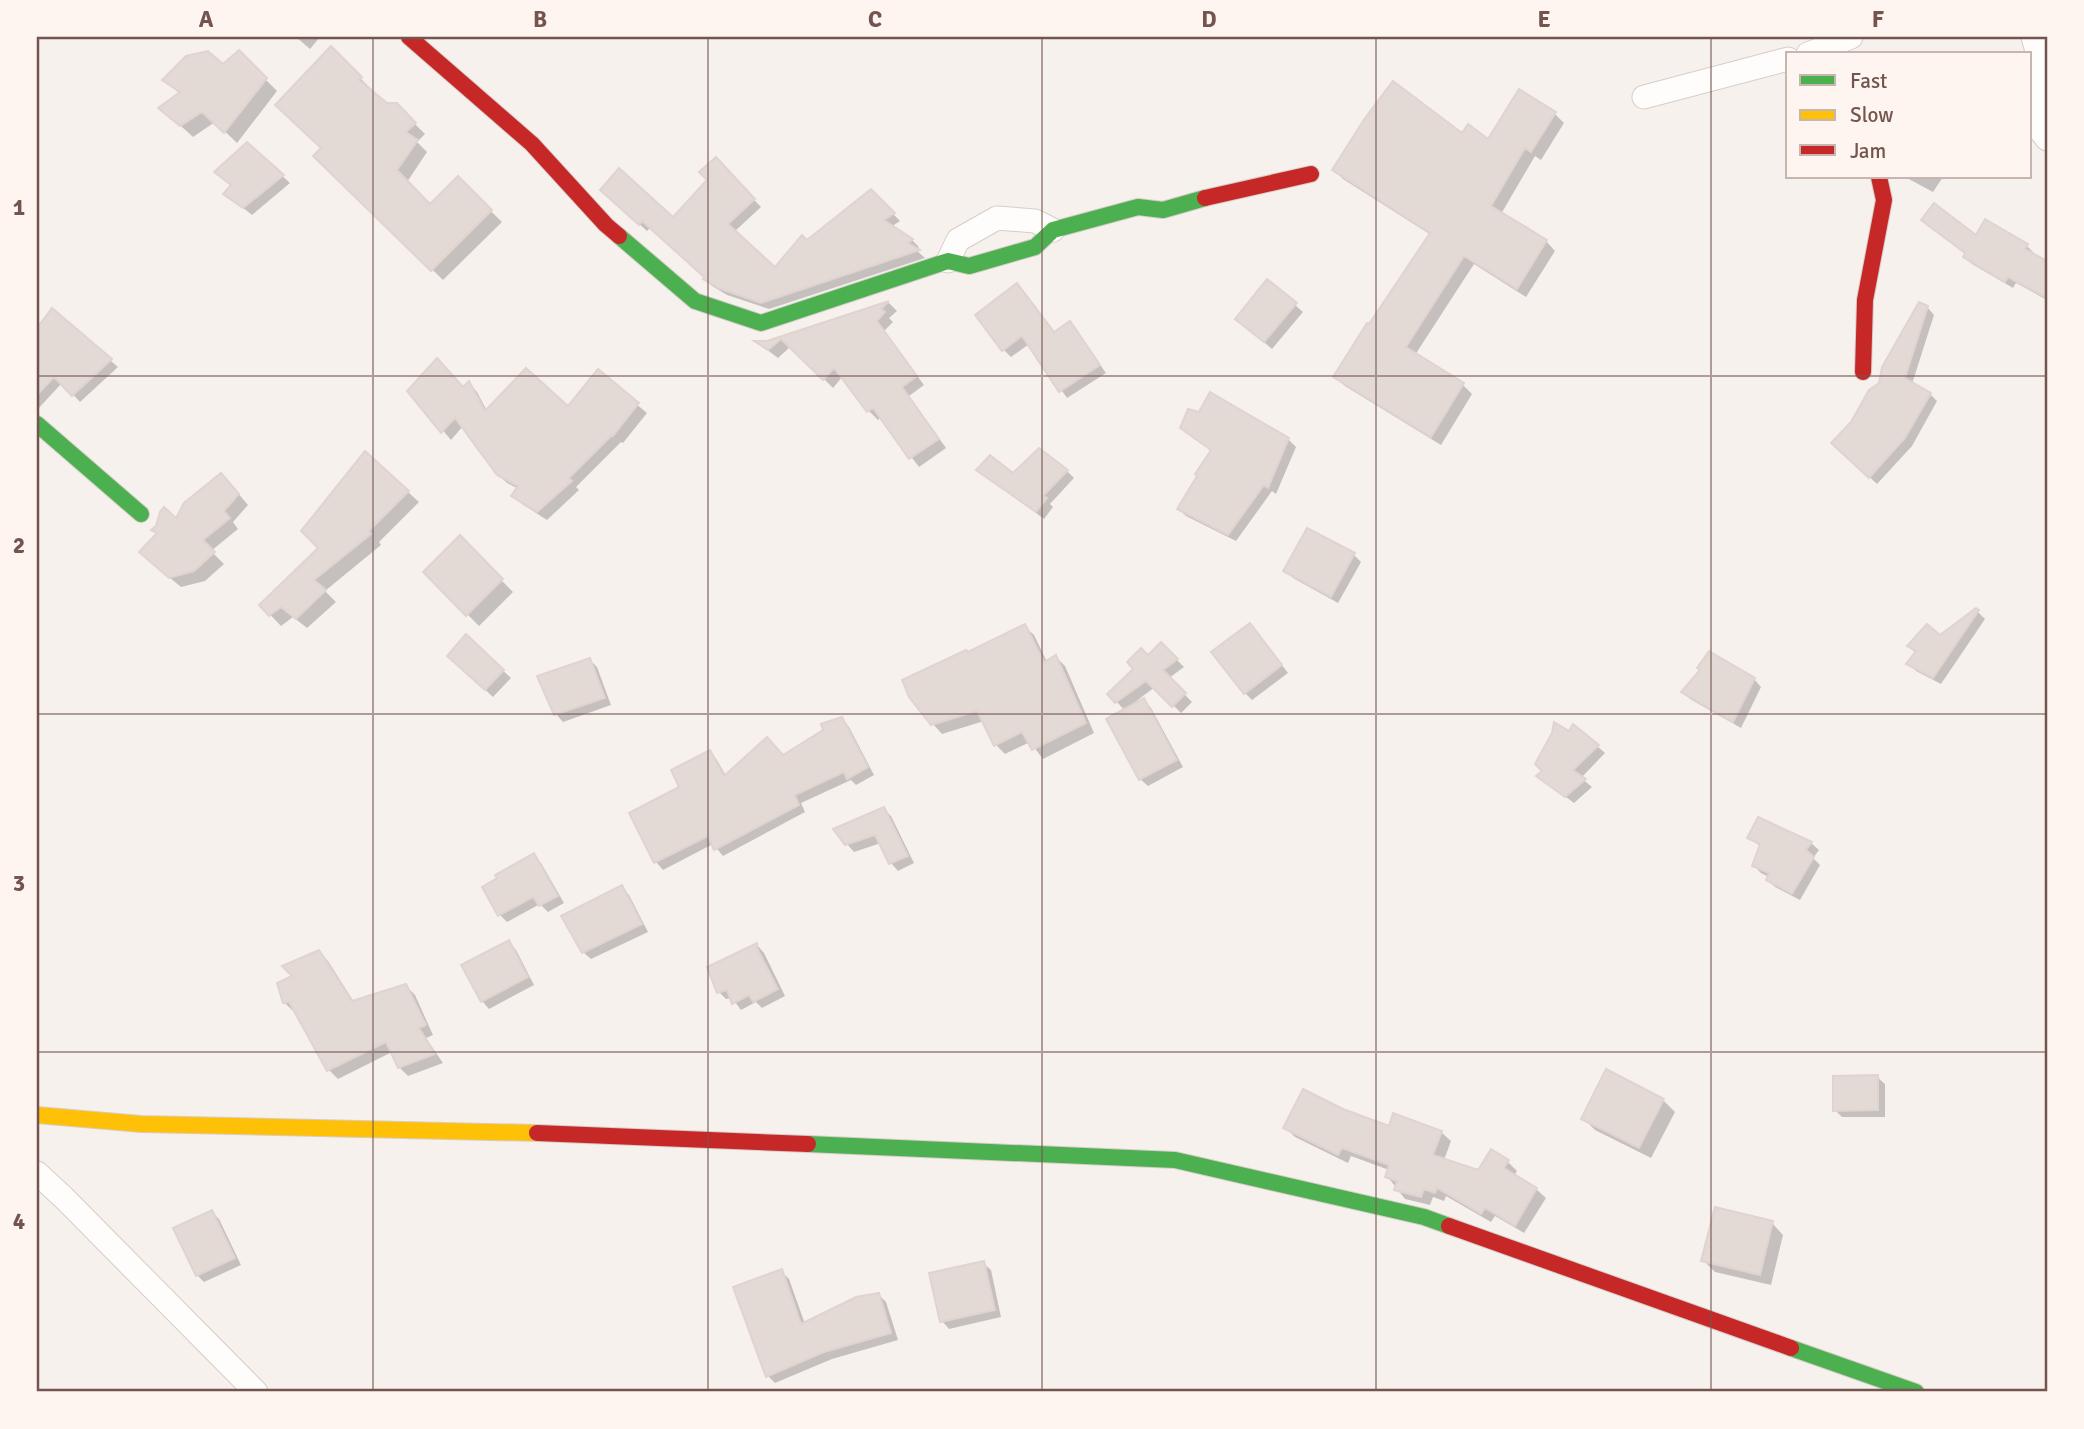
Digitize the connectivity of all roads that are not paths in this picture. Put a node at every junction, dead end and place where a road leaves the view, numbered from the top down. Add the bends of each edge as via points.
1 (409, 37) edge
2 (1851, 37) edge
3 (2033, 37) edge
4 (1813, 52) edge
5 (1786, 61) edge
6 (1644, 97) dead end
7 (2047, 139) edge
8 (1311, 174) dead end
9 (1879, 178) edge
10 (1053, 230) junction
11 (948, 261) junction
12 (1863, 372) dead end
13 (37, 424) edge
14 (141, 514) dead end
15 (37, 1115) edge
16 (37, 1173) edge
17 (256, 1392) edge
18 (1916, 1392) edge

1 - 11 street via 533,144 606,225 695,300 761,323
2 - 4 street
3 - 7 street via 2044,76 2036,125
5 - 6 street
8 - 10 street via 1163,210 1138,207
9 - 12 street via 1884,200 1865,300
10 - 11 street via 1035,247 968,266
10 - 11 street via 1035,220 997,218 958,240
13 - 14 street
15 - 18 street via 141,1124 576,1134 1175,1160 1423,1217
16 - 17 street

